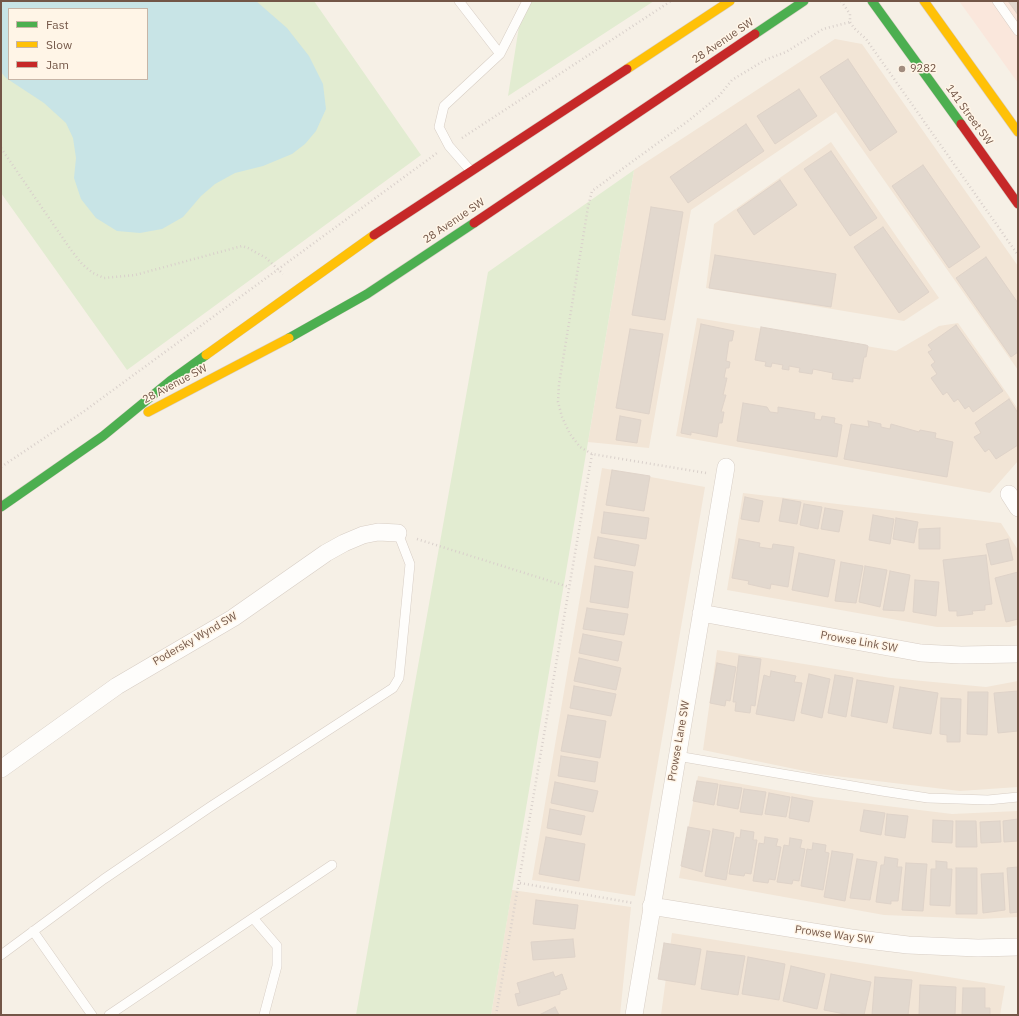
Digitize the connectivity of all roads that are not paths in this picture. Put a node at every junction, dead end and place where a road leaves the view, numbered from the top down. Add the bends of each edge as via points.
1 (459, 1) edge
2 (527, 1) edge
3 (730, 1) edge
4 (804, 1) edge
5 (872, 1) edge
6 (924, 1) edge
7 (997, 1) edge
8 (1018, 31) edge
9 (500, 54) junction
10 (1018, 132) edge
11 (470, 170) junction
12 (1018, 204) edge
13 (103, 436) junction
14 (725, 472) road end
15 (1, 507) edge
16 (398, 533) joint
17 (701, 613) junction
18 (1018, 654) edge
19 (677, 756) junction
20 (1, 769) edge
21 (1018, 796) edge
22 (332, 865) dead end
23 (651, 906) junction
24 (253, 918) junction
25 (33, 931) junction
26 (1018, 947) edge
27 (1, 955) edge
28 (92, 1015) edge
29 (109, 1015) edge
30 (264, 1015) edge
31 (634, 1015) edge

1 - 9 lane
2 - 9 lane
3 - 11 main road, 28 Avenue SW
4 - 13 main road, 28 Avenue SW via 367,294 318,324
5 - 12 main road, 141 Street SW
6 - 10 main road
7 - 8 lane
9 - 11 lane via 444,106 439,127 449,146
11 - 13 main road, 28 Avenue SW via 170,381
13 - 15 main road, 28 Avenue SW
14 - 17 street, Prowse Lane SW
16 - 20 street, Podersky Wynd SW via 378,532 363,535 326,553 233,618 117,686
16 - 25 lane via 410,564 399,678 393,688 203,812
17 - 18 street, Prowse Link SW via 921,653
17 - 19 street, Prowse Lane SW
19 - 21 lane via 928,798 988,800
19 - 23 street, Prowse Lane SW
22 - 24 lane
23 - 26 street, Prowse Way SW via 908,945
23 - 31 street, Prowse Lane SW
24 - 29 lane
24 - 30 lane via 277,946 277,966
25 - 27 lane
25 - 28 lane

